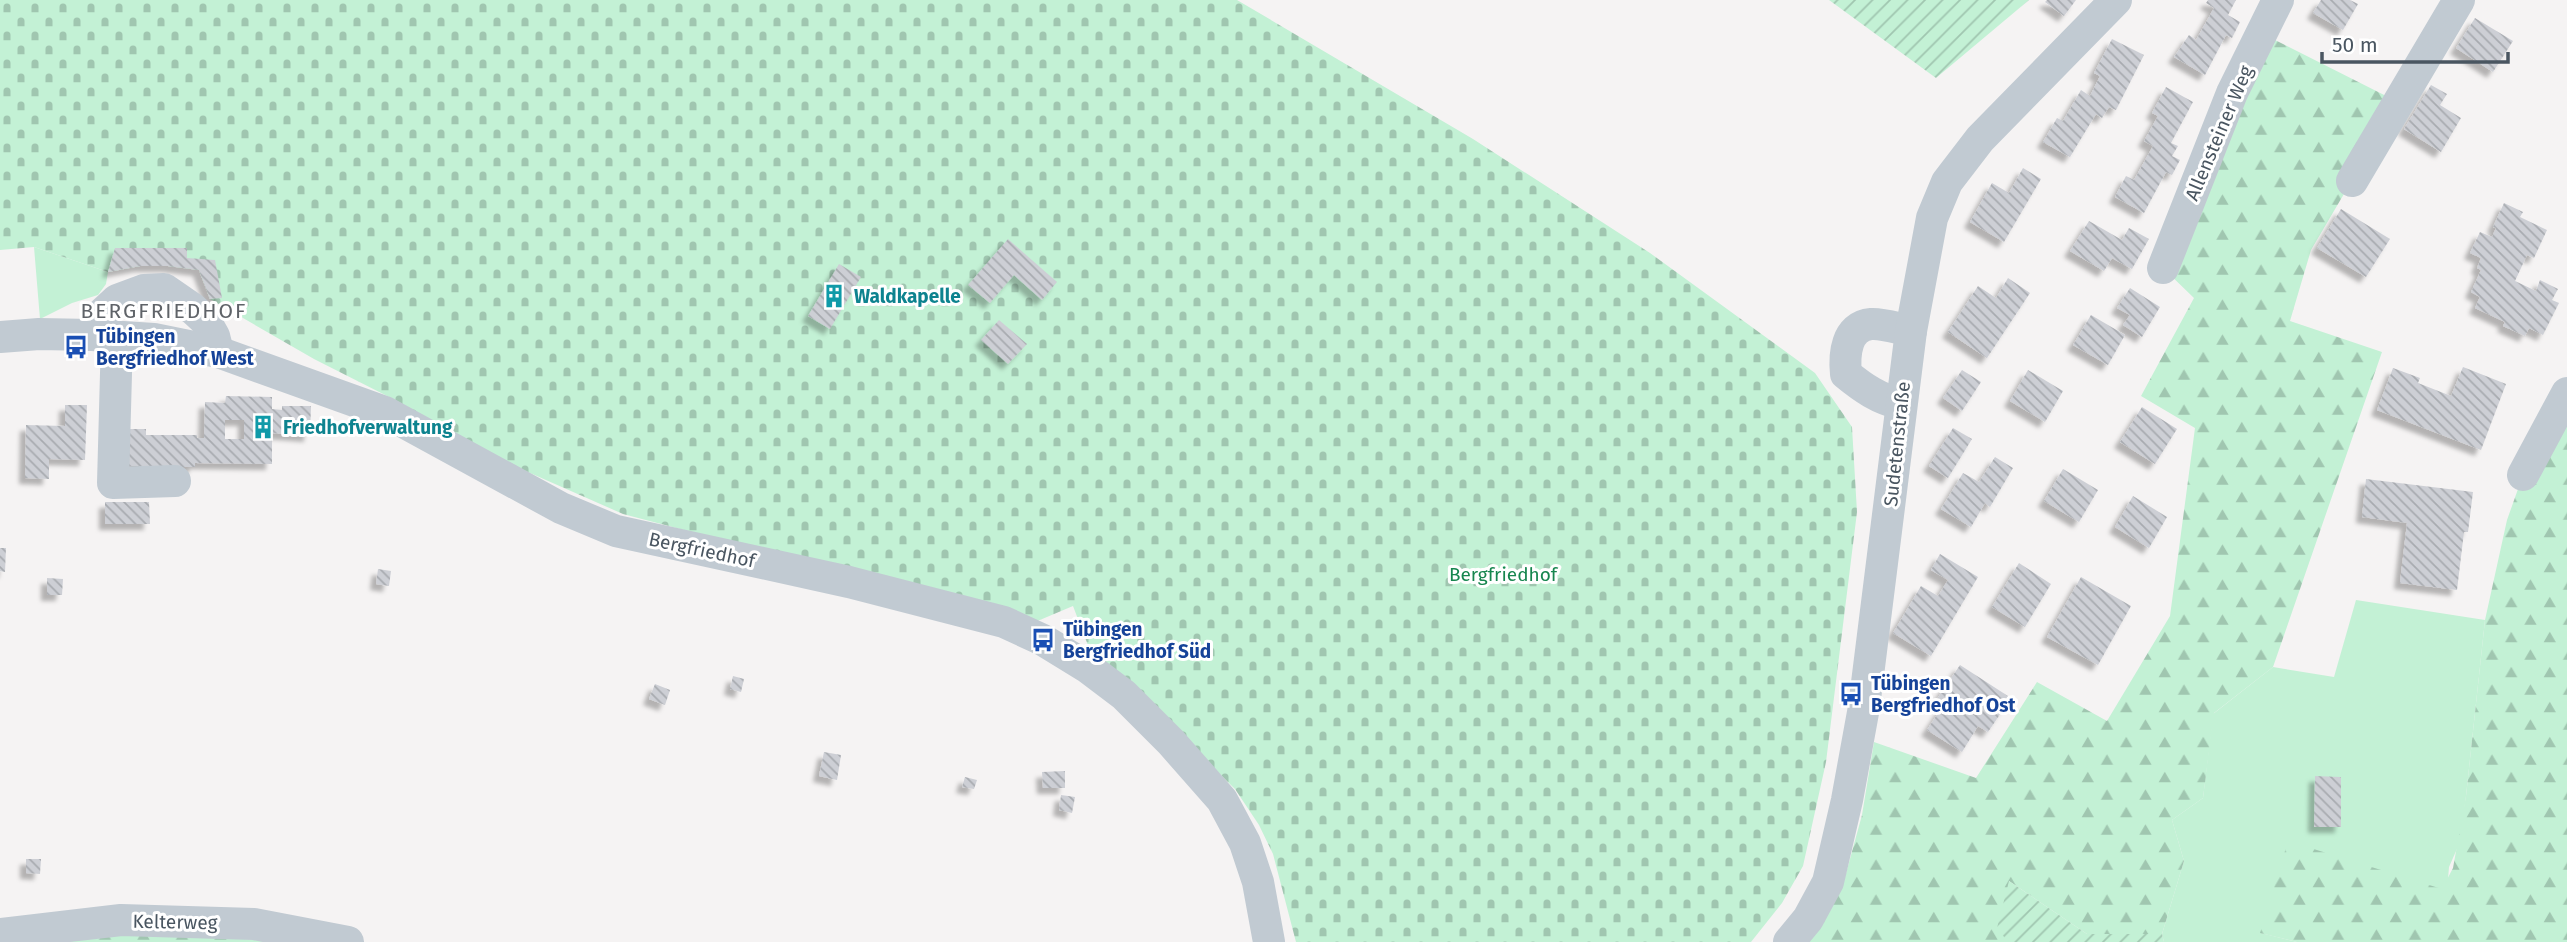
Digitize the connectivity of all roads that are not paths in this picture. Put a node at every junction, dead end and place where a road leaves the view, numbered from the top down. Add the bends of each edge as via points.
1 (2116, 0) edge
2 (2278, 0) edge
3 (2459, 0) edge
4 (2352, 181) dead end
5 (2163, 268) dead end
6 (1911, 331) junction
7 (105, 336) junction
8 (0, 337) edge
9 (218, 352) junction
10 (2567, 393) edge
11 (1901, 404) junction
12 (2523, 475) dead end
13 (175, 481) dead end
14 (0, 934) edge
15 (348, 942) edge
16 (1269, 942) edge
17 (1789, 942) edge

1 - 6 street, Sudetenstraße via 1980,139 1947,182 1932,218
2 - 5 street, Allensteiner Weg via 2232,93
3 - 4 street
6 - 11 street, Sudetenstraße
6 - 11 street via 1871,324 1857,329 1844,359 1846,374 1867,391
7 - 8 street, Bergfriedhof
7 - 9 street, Bergfriedhof via 154,339
7 - 9 street via 103,313 117,300 144,290 164,289 205,320
7 - 13 street via 113,483
9 - 16 street, Bergfriedhof via 385,412 561,508 616,531 849,582 1004,622 1056,647 1124,695 1222,800 1245,843 1258,882
10 - 12 street
11 - 17 street, Sudetenstraße via 1864,707 1847,800 1828,881 1808,919
14 - 15 street, Kelterweg via 121,920 254,924

